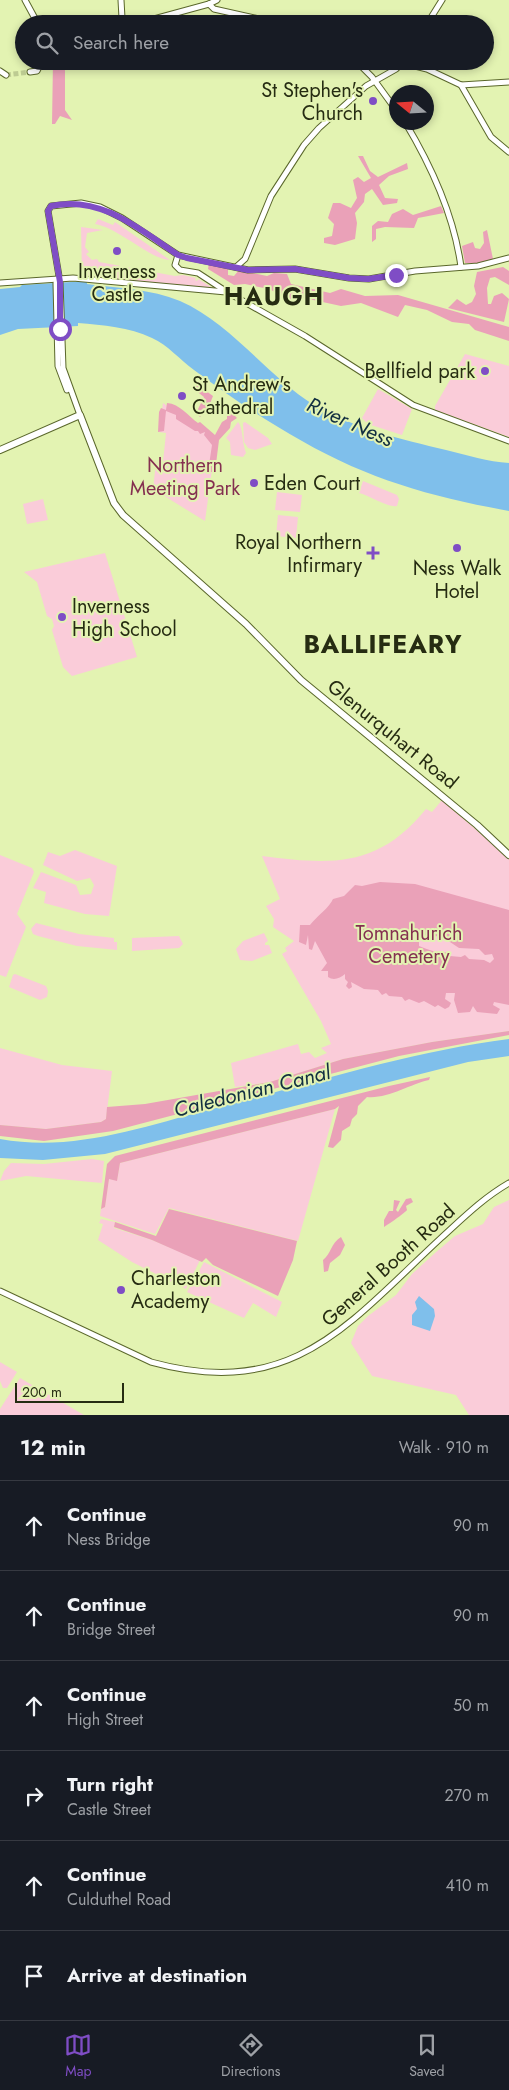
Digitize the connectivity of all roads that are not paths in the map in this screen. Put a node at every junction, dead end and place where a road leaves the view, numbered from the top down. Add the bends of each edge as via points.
1 (25, 0) edge
2 (121, 0) edge
3 (217, 0) edge
4 (442, 0) edge
5 (209, 4) junction
6 (33, 15) edge
7 (122, 15) edge
8 (169, 15) edge
9 (241, 15) edge
10 (433, 15) edge
11 (38, 70) edge
12 (365, 70) edge
13 (391, 70) edge
14 (429, 70) edge
15 (0, 71) edge
16 (30, 72) tunnel mouth
17 (3, 75) edge
18 (375, 80) junction
19 (509, 82) edge
20 (461, 85) junction
21 (389, 100) edge
22 (409, 130) edge
23 (509, 152) edge
24 (178, 255) junction
25 (509, 258) edge
26 (236, 267) junction
27 (461, 267) junction
28 (58, 281) junction
29 (0, 283) edge
30 (227, 292) junction
31 (80, 414) junction
32 (509, 441) edge
33 (0, 450) edge
34 (509, 855) edge
35 (509, 1183) edge
36 (0, 1291) edge

1 - 6 main road
2 - 7 main road
3 - 5 main road
4 - 10 main road
5 - 8 main road
5 - 9 main road via 214,9
11 - 16 main road
12 - 18 main road
13 - 18 main road
14 - 20 main road
15 - 17 main road
18 - 21 main road
18 - 26 main road via 318,128 295,158 271,196 245,259
19 - 20 main road
20 - 23 main road via 491,137
22 - 27 main road via 423,151 444,200 453,224
24 - 26 main road
24 - 28 main road via 100,207 87,204 51,206 48,211
24 - 30 main road via 175,264 178,269 198,273
25 - 27 main road
26 - 27 main road via 262,271 295,269 368,279
28 - 29 main road
28 - 30 main road
28 - 31 main road via 62,380
30 - 32 main road via 413,405
31 - 33 highway
31 - 34 highway, Glenurquhart Road via 114,503 124,516 246,624 306,684
35 - 36 main road, General Booth Road via 480,1202 341,1331 306,1352 255,1369 211,1372 152,1362

